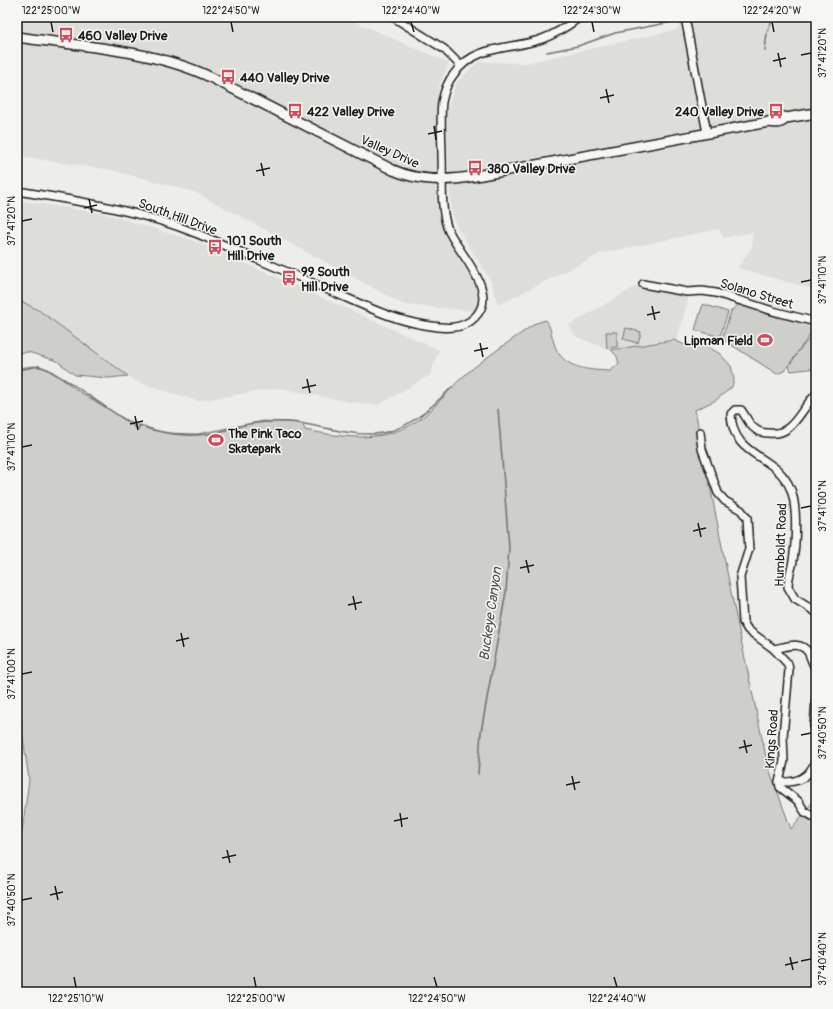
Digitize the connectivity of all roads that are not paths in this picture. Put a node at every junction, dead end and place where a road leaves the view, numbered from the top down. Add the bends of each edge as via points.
1 (393, 17) edge
2 (580, 17) edge
3 (685, 17) edge
4 (17, 36) edge
5 (461, 66) junction
6 (816, 113) edge
7 (707, 133) junction
8 (443, 180) junction
9 (17, 191) edge
10 (643, 284) dead end
11 (816, 322) edge
12 (816, 395) edge
13 (700, 432) dead end
14 (816, 612) edge
15 (774, 649) junction
16 (816, 669) edge
17 (816, 699) edge
18 (816, 737) edge
19 (816, 760) edge
20 (779, 782) junction
21 (816, 818) edge

1 - 5 street via 440,46
2 - 5 street, South Hill Drive via 552,35 527,44 488,50
3 - 7 street
4 - 8 main road, Valley Drive via 180,64 398,172 418,178
5 - 8 street, South Hill Drive via 450,79 442,102
6 - 7 main road, Valley Drive via 786,118 780,116 769,122
7 - 8 main road, Valley Drive
8 - 9 street, South Hill Drive via 447,226 480,281 483,293 482,308 474,319 451,328 420,325 390,316 199,235 146,216 100,204
10 - 11 street, Solano Street via 687,292 716,292 773,312
12 - 14 street, Humboldt Road via 790,428 779,433 758,431 739,410 733,410 731,414 742,444 748,451 775,467 791,490 794,528 793,558 788,587 795,599
13 - 15 street, Kings Road via 702,449 718,494 741,510 747,518 749,549 740,577 743,622 748,630
15 - 16 street via 801,646 808,652
15 - 20 street, Kings Road via 788,664 789,670 783,736 784,761
17 - 18 street
19 - 20 street via 811,772 805,777 790,782
20 - 21 street, Kings Road via 782,791 793,797 805,812

